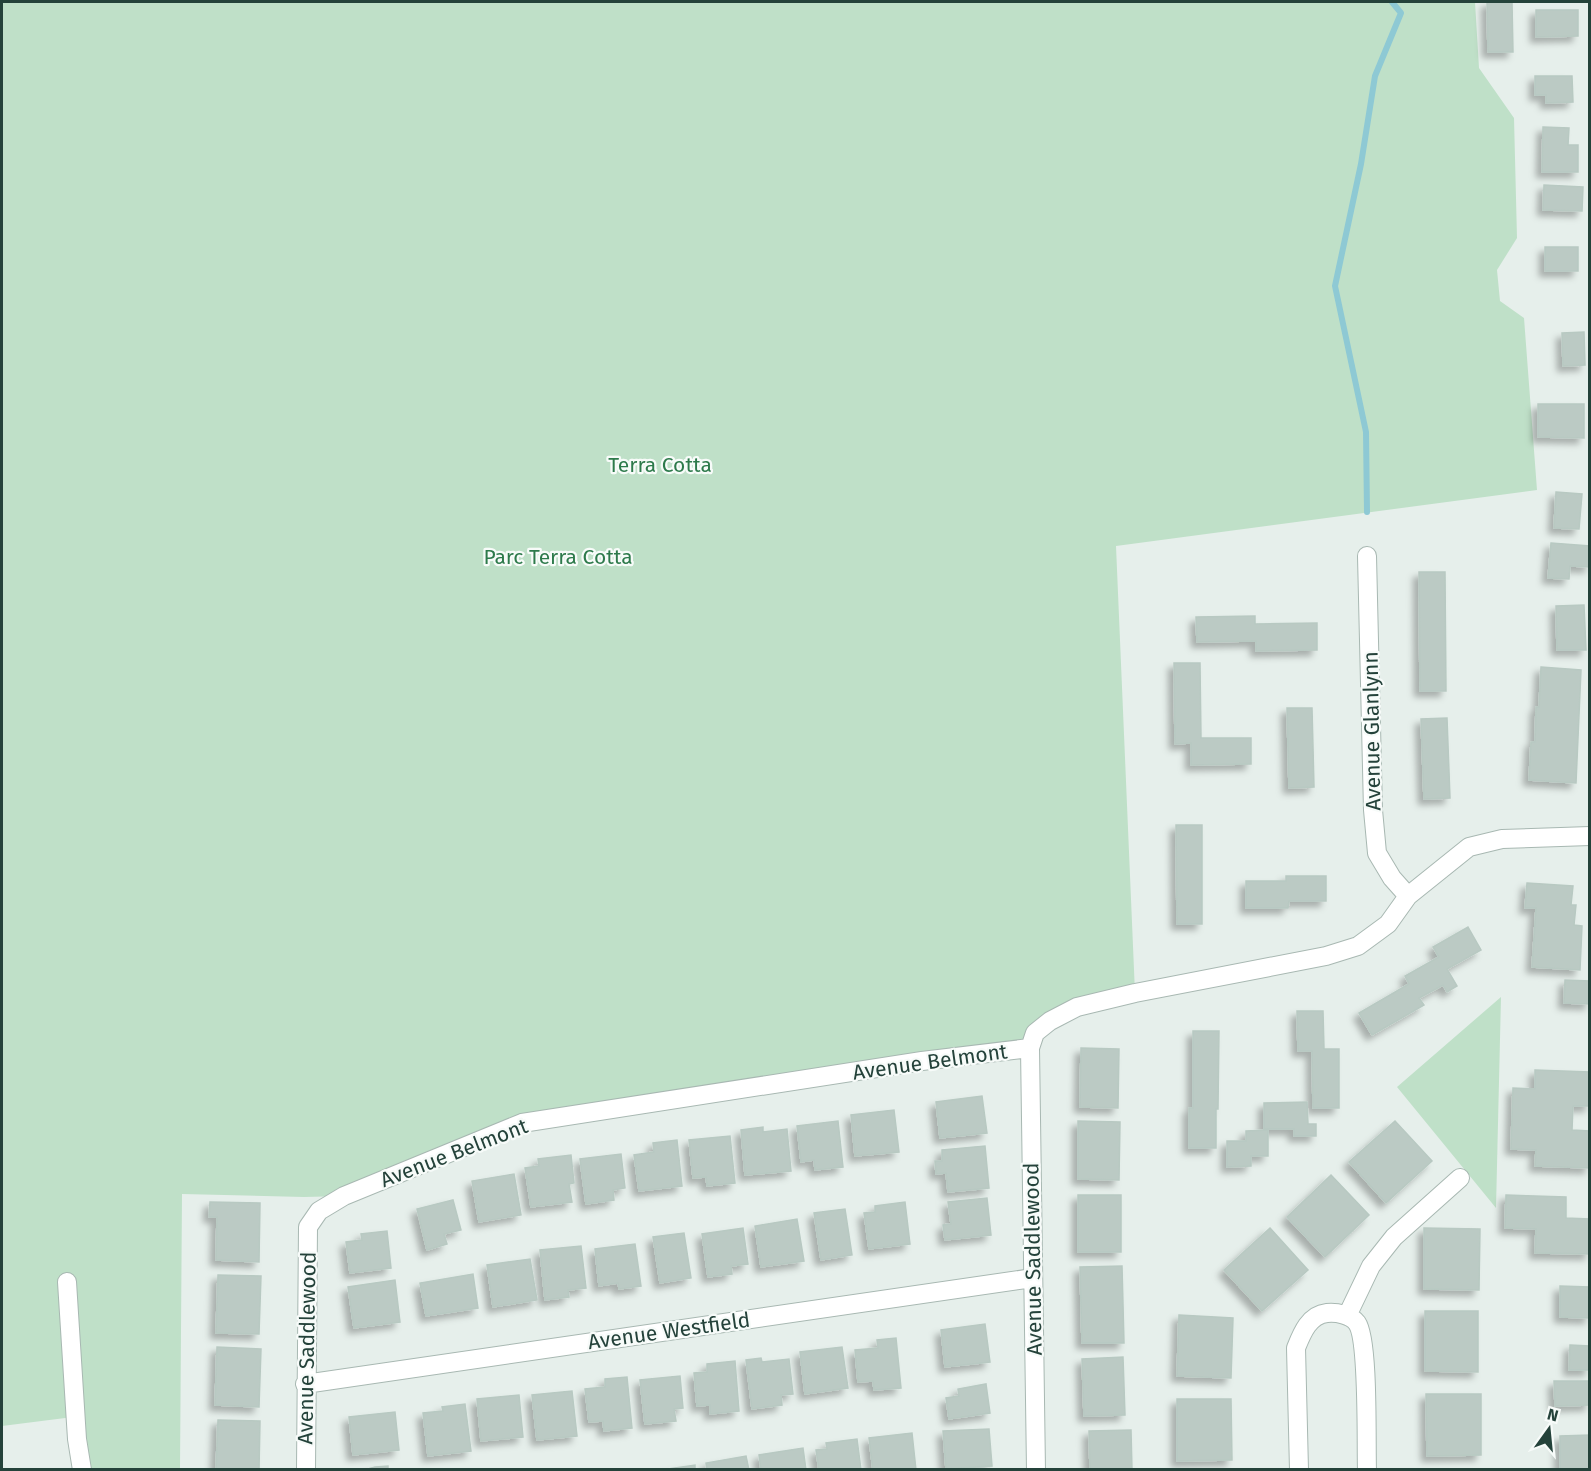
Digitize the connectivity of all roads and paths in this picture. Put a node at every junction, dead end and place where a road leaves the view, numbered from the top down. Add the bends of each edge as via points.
1 (1367, 556) dead end
2 (1590, 836) edge
3 (1408, 896) junction
4 (1030, 1048) junction
5 (1460, 1178) dead end
6 (308, 1227) joint
7 (1033, 1278) junction
8 (67, 1282) dead end
9 (1347, 1316) junction
10 (306, 1384) junction
11 (82, 1470) edge
12 (306, 1470) edge
13 (1036, 1470) edge
14 (1299, 1470) edge
15 (1366, 1470) edge

1 - 3 street, Avenue Glanlynn via 1377,853
2 - 3 street, Avenue Belmont via 1502,839 1469,847
3 - 4 street, Avenue Belmont via 1388,924 1359,946 1077,1007 1035,1033
4 - 6 street, Avenue Belmont via 922,1060 522,1124 344,1196 319,1211
4 - 7 street, Avenue Saddlewood
5 - 9 street via 1394,1237 1371,1266
6 - 10 street, Avenue Saddlewood
7 - 10 street, Avenue Westfield
7 - 13 street, Avenue Saddlewood
8 - 11 street
9 - 14 street via 1326,1313 1315,1317 1302,1331 1296,1348
9 - 15 street via 1357,1323 1363,1344
10 - 12 street, Avenue Saddlewood

